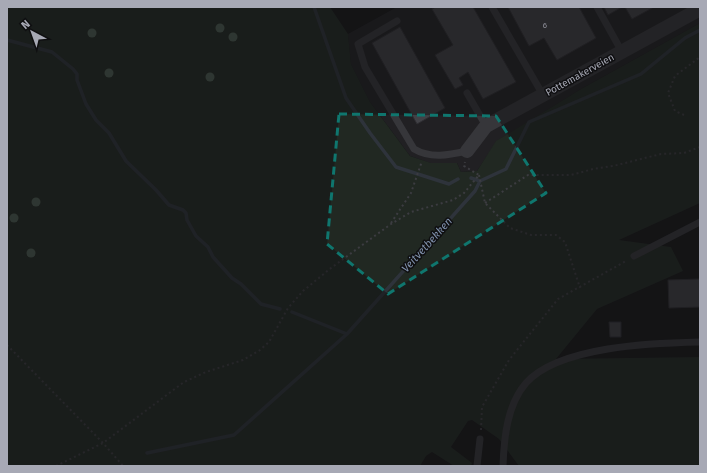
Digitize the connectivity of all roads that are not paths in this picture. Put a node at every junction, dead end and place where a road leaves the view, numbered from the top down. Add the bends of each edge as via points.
1 (492, 7) edge
2 (597, 7) edge
3 (700, 9) edge
4 (397, 21) dead end
5 (622, 52) junction
6 (467, 93) dead end
7 (543, 95) junction
8 (486, 126) junction
9 (467, 150) joint
10 (700, 222) edge
11 (634, 256) road end
12 (700, 342) edge
13 (480, 439) road end
14 (477, 466) edge
15 (503, 466) edge

1 - 7 lane
2 - 5 lane
3 - 5 street, Pottemakerveien
4 - 9 lane via 358,44 365,66 414,149 423,154 438,155
5 - 7 street, Pottemakerveien
6 - 8 lane
7 - 8 street, Pottemakerveien
8 - 9 street, Pottemakerveien
10 - 11 lane
12 - 15 lane via 622,347 571,357 538,371 525,384 514,404 507,428
13 - 14 lane

